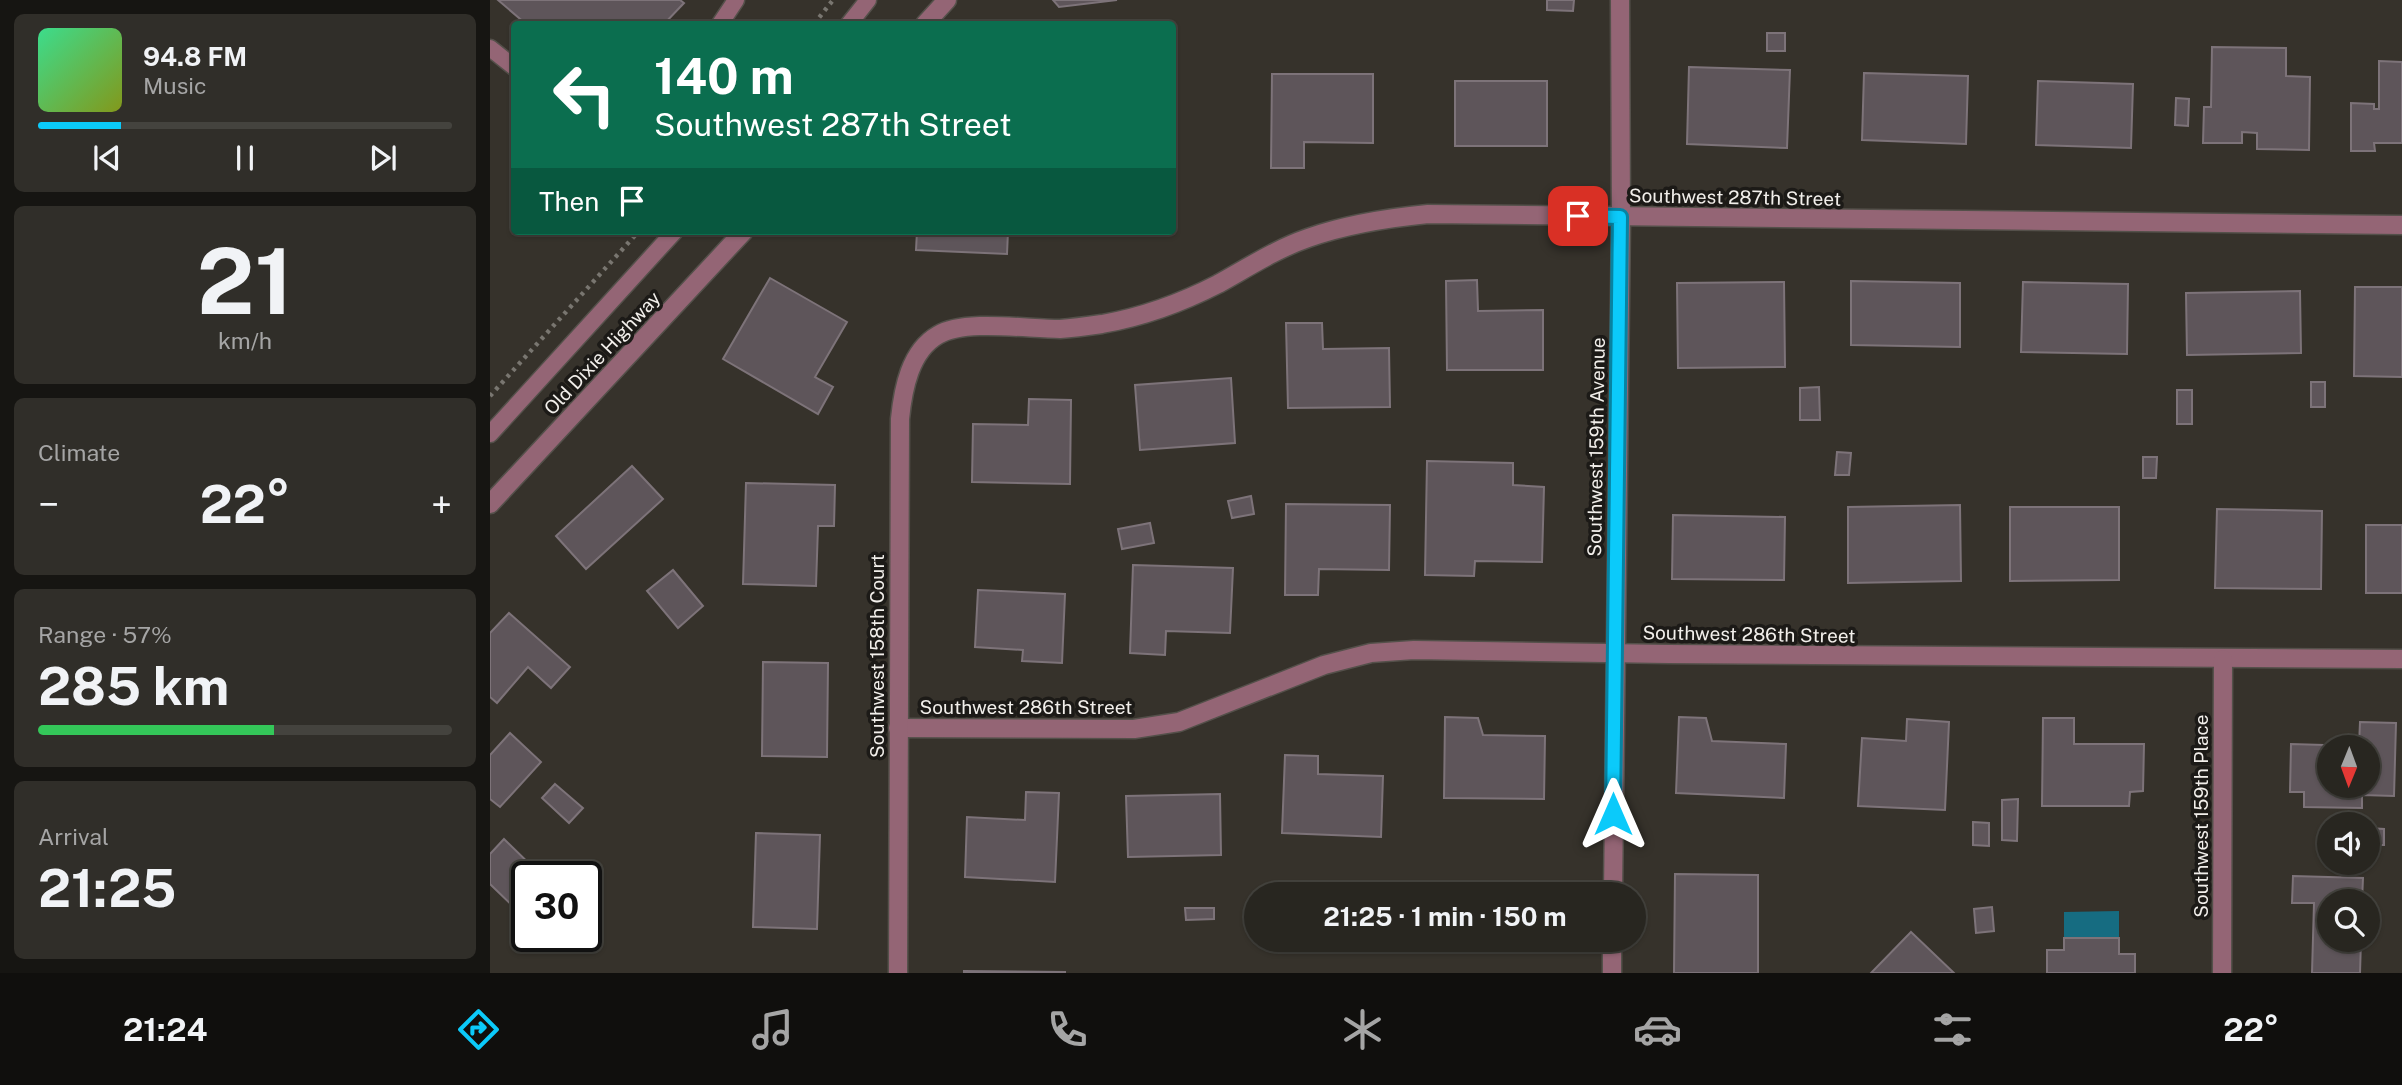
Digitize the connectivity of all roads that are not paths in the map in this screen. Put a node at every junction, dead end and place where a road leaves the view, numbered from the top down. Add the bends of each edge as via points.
1 (736, 0) edge
2 (868, 0) edge
3 (947, 0) edge
4 (1619, 0) edge
5 (722, 21) edge
6 (851, 21) edge
7 (928, 21) edge
8 (490, 48) edge
9 (511, 65) edge
10 (1620, 217) junction
11 (2402, 225) edge
12 (671, 235) edge
13 (740, 235) edge
14 (925, 344) joint
15 (490, 434) edge
16 (490, 504) edge
17 (1614, 653) junction
18 (2223, 659) junction
19 (2402, 659) edge
20 (898, 728) junction
21 (1613, 882) edge
22 (1612, 952) edge
23 (898, 973) edge
24 (1612, 973) edge
25 (2222, 973) edge

1 - 5 lane
2 - 6 lane
3 - 7 street
4 - 10 street, Southwest 159th Avenue
8 - 9 lane
10 - 11 street, Southwest 287th Street
10 - 14 street, Southwest 287th Street via 1428,214 1346,226 1306,238 1187,298 1139,316 1062,329 958,327
10 - 17 street, Southwest 159th Avenue
12 - 15 lane
13 - 16 street, Old Dixie Highway
14 - 20 street, Southwest 158th Court via 903,392 900,419
17 - 18 street, Southwest 286th Street
17 - 20 street, Southwest 286th Street via 1371,653 1324,665 1180,722 1134,729
17 - 21 street, Southwest 159th Avenue
18 - 19 street, Southwest 286th Street
18 - 25 street, Southwest 159th Place
20 - 23 street, Southwest 158th Court
22 - 24 street

